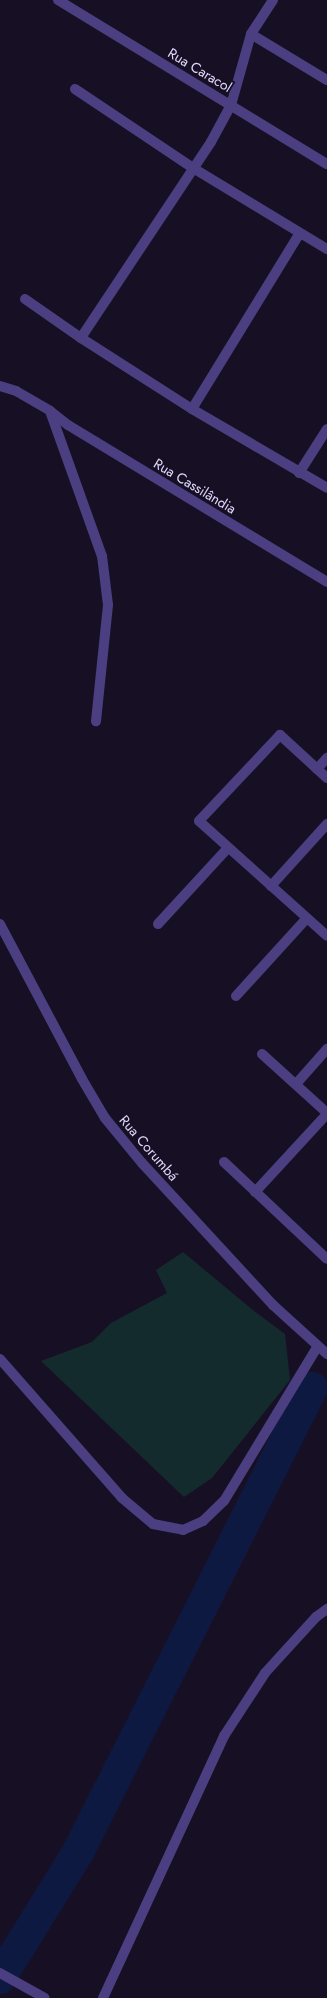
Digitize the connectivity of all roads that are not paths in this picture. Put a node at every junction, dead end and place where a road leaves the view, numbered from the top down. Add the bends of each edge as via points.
1 (58, 0) edge
2 (273, 0) edge
3 (71, 3) edge
4 (251, 34) junction
5 (327, 80) edge
6 (76, 89) dead end
7 (231, 105) junction
8 (327, 164) edge
9 (193, 168) junction
10 (300, 233) junction
11 (327, 249) edge
12 (25, 299) dead end
13 (80, 338) junction
14 (0, 386) edge
15 (192, 409) junction
16 (50, 411) junction
17 (327, 429) edge
18 (299, 473) junction
19 (327, 488) edge
20 (327, 582) edge
21 (96, 722) dead end
22 (327, 758) edge
23 (317, 769) junction
24 (327, 778) edge
25 (327, 824) edge
26 (228, 848) junction
27 (271, 886) junction
28 (307, 918) junction
29 (0, 924) edge
30 (158, 924) dead end
31 (327, 936) edge
32 (236, 996) dead end
33 (327, 1049) edge
34 (262, 1054) dead end
35 (296, 1084) junction
36 (327, 1113) edge
37 (224, 1162) dead end
38 (256, 1192) junction
39 (327, 1259) edge
40 (318, 1346) junction
41 (327, 1354) edge
42 (0, 1359) edge
43 (327, 1609) edge
44 (0, 1973) edge
45 (45, 1998) edge
46 (103, 1998) edge

1 - 3 street, Rua Caracol
2 - 4 street
3 - 7 street, Rua Caracol
4 - 5 street
4 - 7 street
6 - 9 street
7 - 8 street, Rua Caracol
7 - 9 street
9 - 10 street
9 - 13 street
10 - 11 street
10 - 15 street
12 - 13 street
13 - 15 street
14 - 16 street, Rua Cassilândia via 16,391
15 - 18 street
16 - 20 street, Rua Cassilândia via 68,425
16 - 21 street via 102,556 108,605
17 - 18 street
18 - 19 street
22 - 23 street
23 - 24 street
23 - 26 street via 280,735 199,821
25 - 27 street
26 - 27 street
26 - 30 street
27 - 28 street
28 - 31 street
28 - 32 street
29 - 40 street, Rua Corumbá via 105,1118 142,1163 273,1305
33 - 35 street
34 - 35 street
35 - 36 street
36 - 38 street
37 - 38 street
38 - 39 street
40 - 41 street, Rua Corumbá
40 - 42 street via 224,1501 203,1521 183,1530 153,1524 122,1498
43 - 46 street via 316,1617 265,1673 224,1736
44 - 45 street

